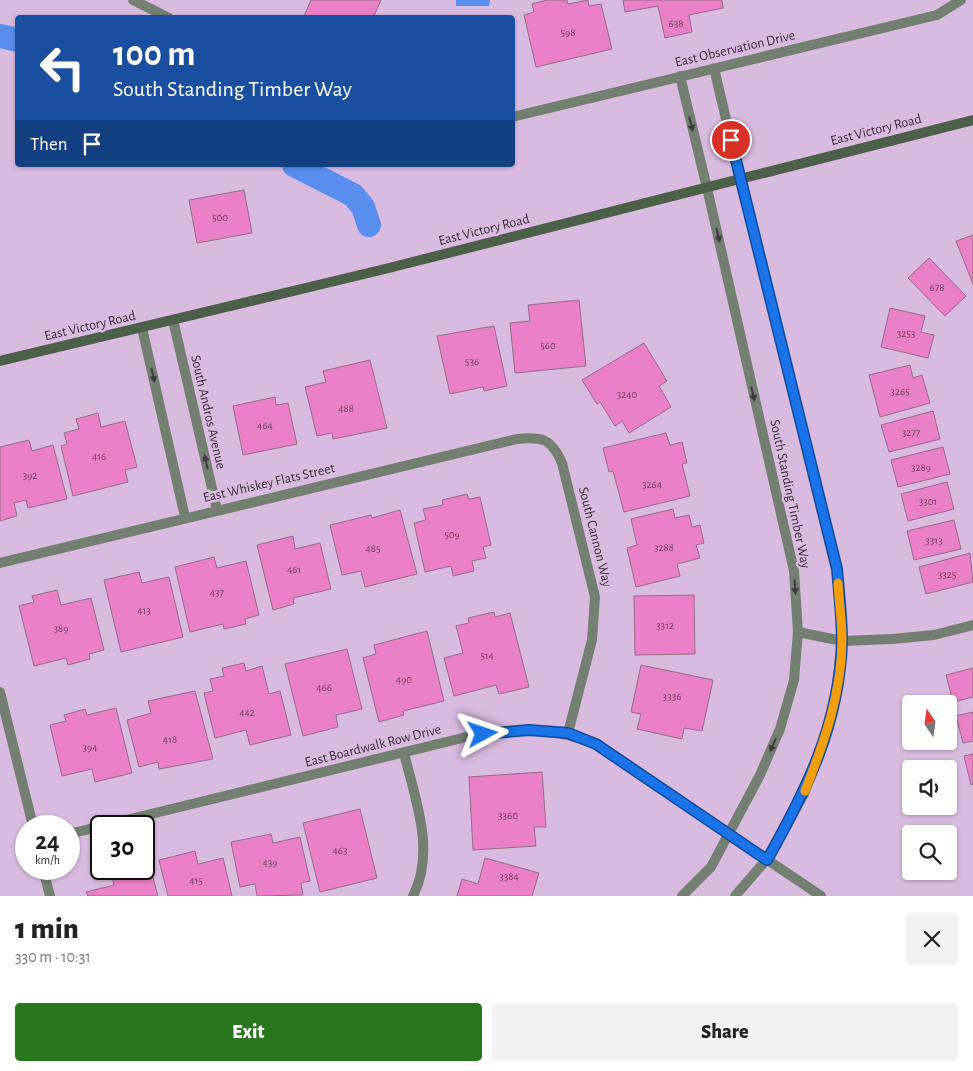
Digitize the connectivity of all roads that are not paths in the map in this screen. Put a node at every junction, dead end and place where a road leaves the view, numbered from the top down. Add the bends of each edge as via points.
1 (133, 0) edge
2 (961, 0) edge
3 (163, 15) edge
4 (714, 68) junction
5 (680, 76) junction
6 (515, 116) edge
7 (973, 120) edge
8 (740, 179) junction
9 (707, 188) junction
10 (173, 320) junction
11 (142, 328) junction
12 (0, 362) edge
13 (546, 440) joint
14 (217, 510) junction
15 (185, 517) junction
16 (0, 563) edge
17 (973, 625) edge
18 (798, 632) junction
19 (842, 641) junction
20 (0, 692) edge
21 (568, 733) junction
22 (404, 753) junction
23 (30, 815) edge
24 (80, 831) edge
25 (730, 834) junction
26 (767, 860) junction
27 (46, 880) edge
28 (50, 896) edge
29 (413, 896) edge
30 (682, 896) edge
31 (735, 896) edge
32 (821, 896) edge

1 - 3 street
2 - 4 street, East Observation Drive via 936,15
4 - 5 street, East Observation Drive
4 - 8 street, South Standing Timber Way
5 - 6 street, East Observation Drive
5 -> 9 street, South Standing Timber Way
7 - 8 main road, East Victory Road
8 - 9 main road, East Victory Road
8 - 19 street, South Standing Timber Way via 837,569
9 - 10 main road, East Victory Road
9 -> 18 street, South Standing Timber Way via 794,571
10 - 11 main road, East Victory Road
14 -> 10 street, South Andros Avenue
11 - 12 main road, East Victory Road
11 -> 15 street
13 - 14 street, East Whiskey Flats Street via 532,437 517,439
13 - 21 street, South Cannon Way via 556,449 562,463 596,597 592,640
14 - 15 street, East Whiskey Flats Street
15 - 16 street, East Whiskey Flats Street
17 - 19 street via 934,635
18 - 19 street
18 -> 25 street, South Standing Timber Way via 794,680 780,729
19 - 26 street, South Standing Timber Way via 836,695 823,743 804,794
20 - 23 street
21 - 22 street, East Boardwalk Row Drive via 529,730 483,734
21 - 25 street, East Boardwalk Row Drive via 596,744
22 - 24 street, East Boardwalk Row Drive
22 - 29 street via 424,838 421,880
25 - 26 street, East Boardwalk Row Drive
25 - 30 street, South Standing Timber Way via 712,867
26 - 31 street, South Standing Timber Way
26 - 32 street, East Boardwalk Row Drive
27 - 28 street

